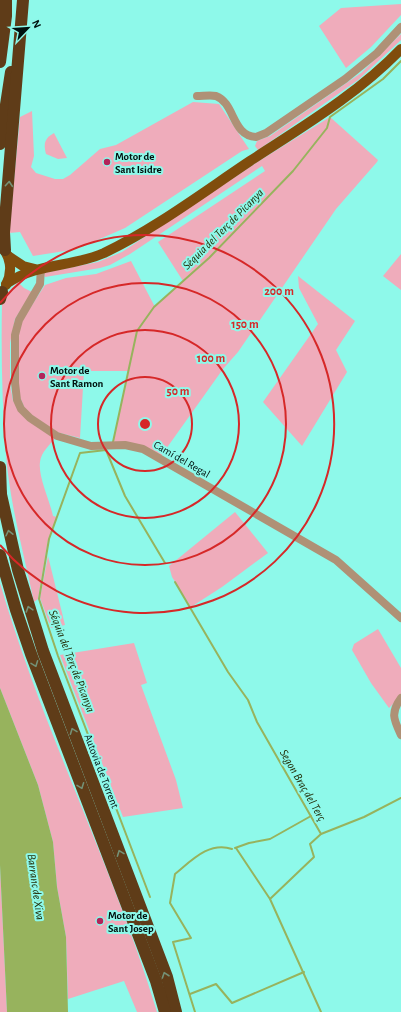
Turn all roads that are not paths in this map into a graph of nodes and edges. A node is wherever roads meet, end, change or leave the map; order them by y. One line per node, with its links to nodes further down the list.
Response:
1 (1, 0): 5 (highway)
2 (6, 0): 8 (highway)
3 (18, 0): 10 (highway)
4 (23, 0): 11 (highway, one-way to 4)
5 (0, 13)
6 (401, 27): 9 (street)
7 (401, 49): 12 (main road)
8 (0, 62)
9 (197, 96)
10 (0, 144)
11 (4, 251): 12 (main road); 13 (main road)
12 (38, 269): 13 (main road); 17 (street, Camí del Regal)
13 (2, 292)
14 (0, 467): 15 (highway, Autovia de Torrent)
15 (1, 493): 21 (highway, Autovia de Torrent, one-way to 15)
16 (0, 555): 20 (highway, one-way to 20)
17 (401, 618)
18 (401, 698): 19 (street)
19 (401, 735)
20 (164, 1012)
21 (176, 1012)

